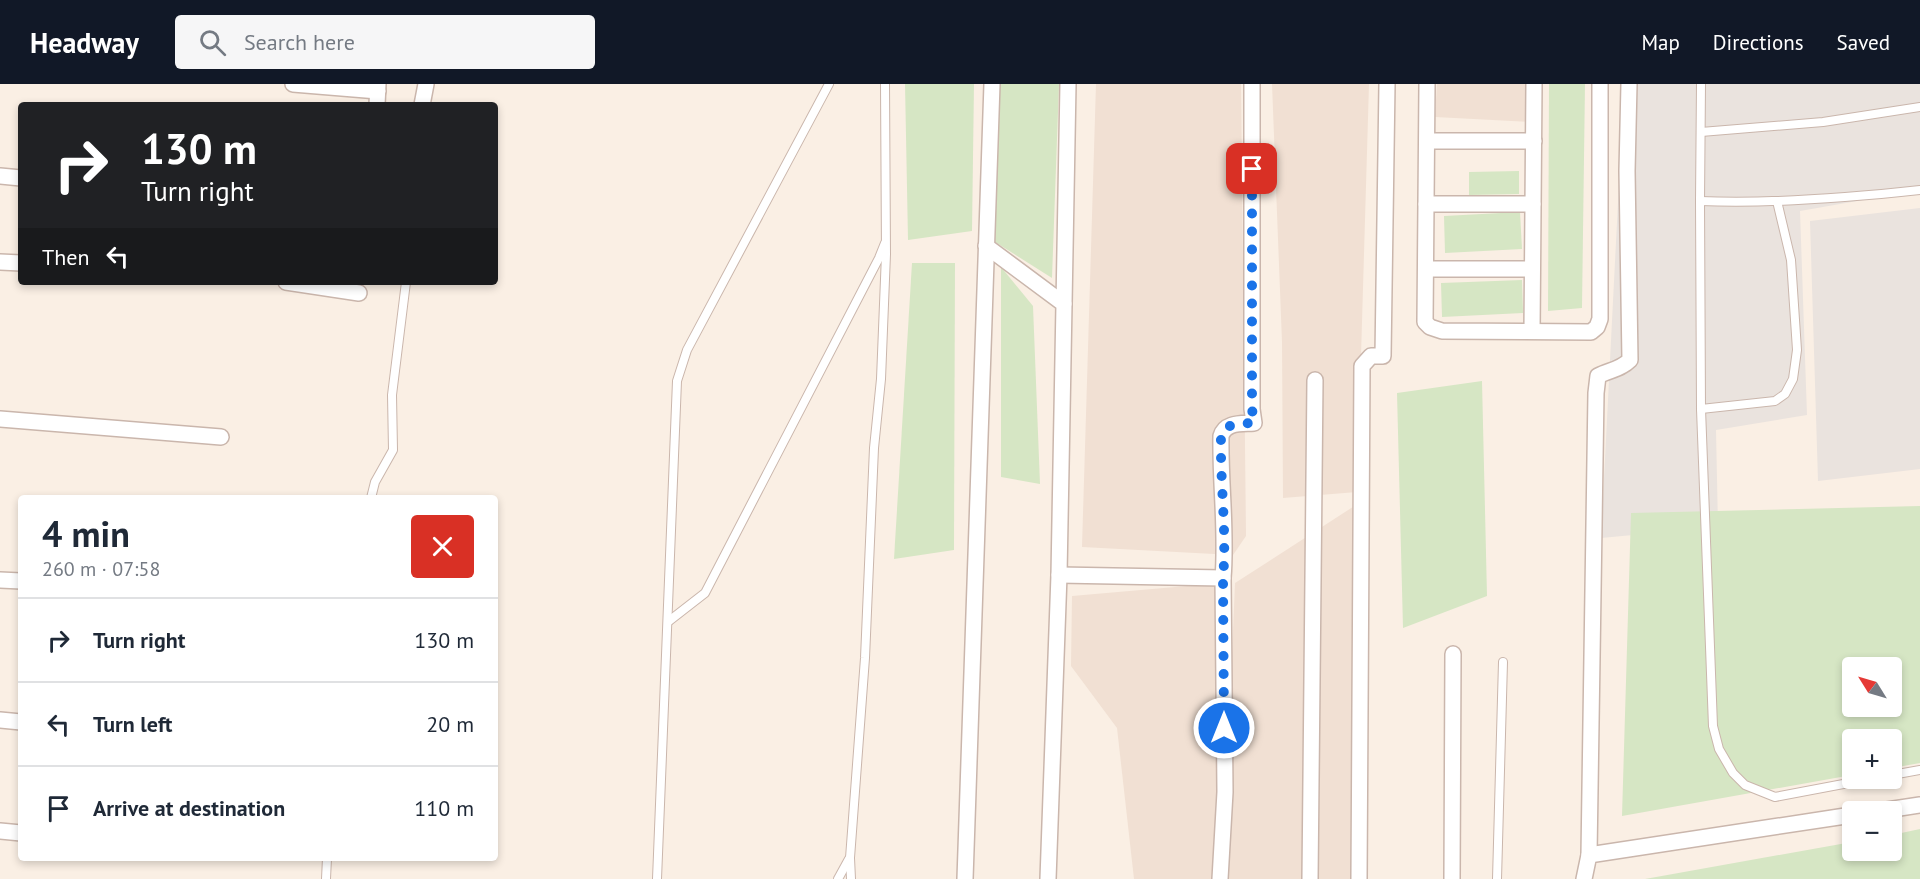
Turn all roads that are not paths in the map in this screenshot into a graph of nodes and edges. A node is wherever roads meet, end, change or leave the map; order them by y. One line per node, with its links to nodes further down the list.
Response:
1 (301, 84): 14 (street)
2 (426, 84): 15 (street)
3 (829, 84): 47 (lane)
4 (885, 84): 27 (lane)
5 (992, 84): 28 (street)
6 (1068, 84): 36 (street)
7 (1252, 84): 44 (street)
8 (1388, 84): 71 (street)
9 (1428, 84): 18 (street)
10 (1534, 84): 19 (street)
11 (1600, 84): 37 (street)
12 (1629, 84): 60 (street)
13 (1701, 84): 17 (lane)
14 (378, 93)
15 (423, 102)
16 (1920, 107): 17 (lane)
17 (1701, 132): 23 (lane)
18 (1427, 141): 19 (street); 25 (street)
19 (1534, 141): 26 (street)
20 (0, 176): 21 (street)
21 (18, 178)
22 (1920, 190): 24 (lane)
23 (1700, 201): 24 (lane); 39 (lane)
24 (1777, 201): 39 (lane)
25 (1426, 204): 26 (street); 31 (street)
26 (1533, 204): 32 (street)
27 (886, 239): 47 (lane); 61 (lane)
28 (986, 246): 36 (street); 67 (street)
29 (0, 262): 30 (street)
30 (18, 263)
31 (1426, 269): 32 (street); 37 (street)
32 (1532, 269): 37 (street)
33 (304, 285): 35 (street)
34 (406, 285): 42 (lane)
35 (359, 294)
36 (1064, 304): 43 (street)
37 (1532, 331)
38 (1315, 380): 70 (street)
39 (1701, 409): 54 (lane)
40 (0, 419): 41 (street)
41 (221, 437)
42 (372, 495)
43 (1059, 574): 44 (street); 68 (street)
44 (1223, 578): 69 (street)
45 (0, 580): 46 (street)
46 (18, 581)
47 (669, 621): 64 (lane)
48 (1453, 654): 72 (street)
49 (1503, 662): 73 (lane)
50 (0, 720): 51 (street)
51 (18, 722)
52 (1920, 770): 53 (lane)
53 (1902, 774)
54 (1842, 784)
55 (1920, 804): 56 (street)
56 (1902, 807)
57 (1842, 817): 60 (street)
58 (0, 831): 59 (street)
59 (18, 832)
60 (1589, 855): 74 (street)
61 (850, 858): 65 (lane); 66 (lane)
62 (327, 861): 63 (lane)
63 (326, 879)
64 (657, 879)
65 (838, 879)
66 (851, 879)
67 (965, 879)
68 (1048, 879)
69 (1220, 879)
70 (1310, 879)
71 (1359, 879)
72 (1452, 879)
73 (1497, 879)
74 (1584, 879)

